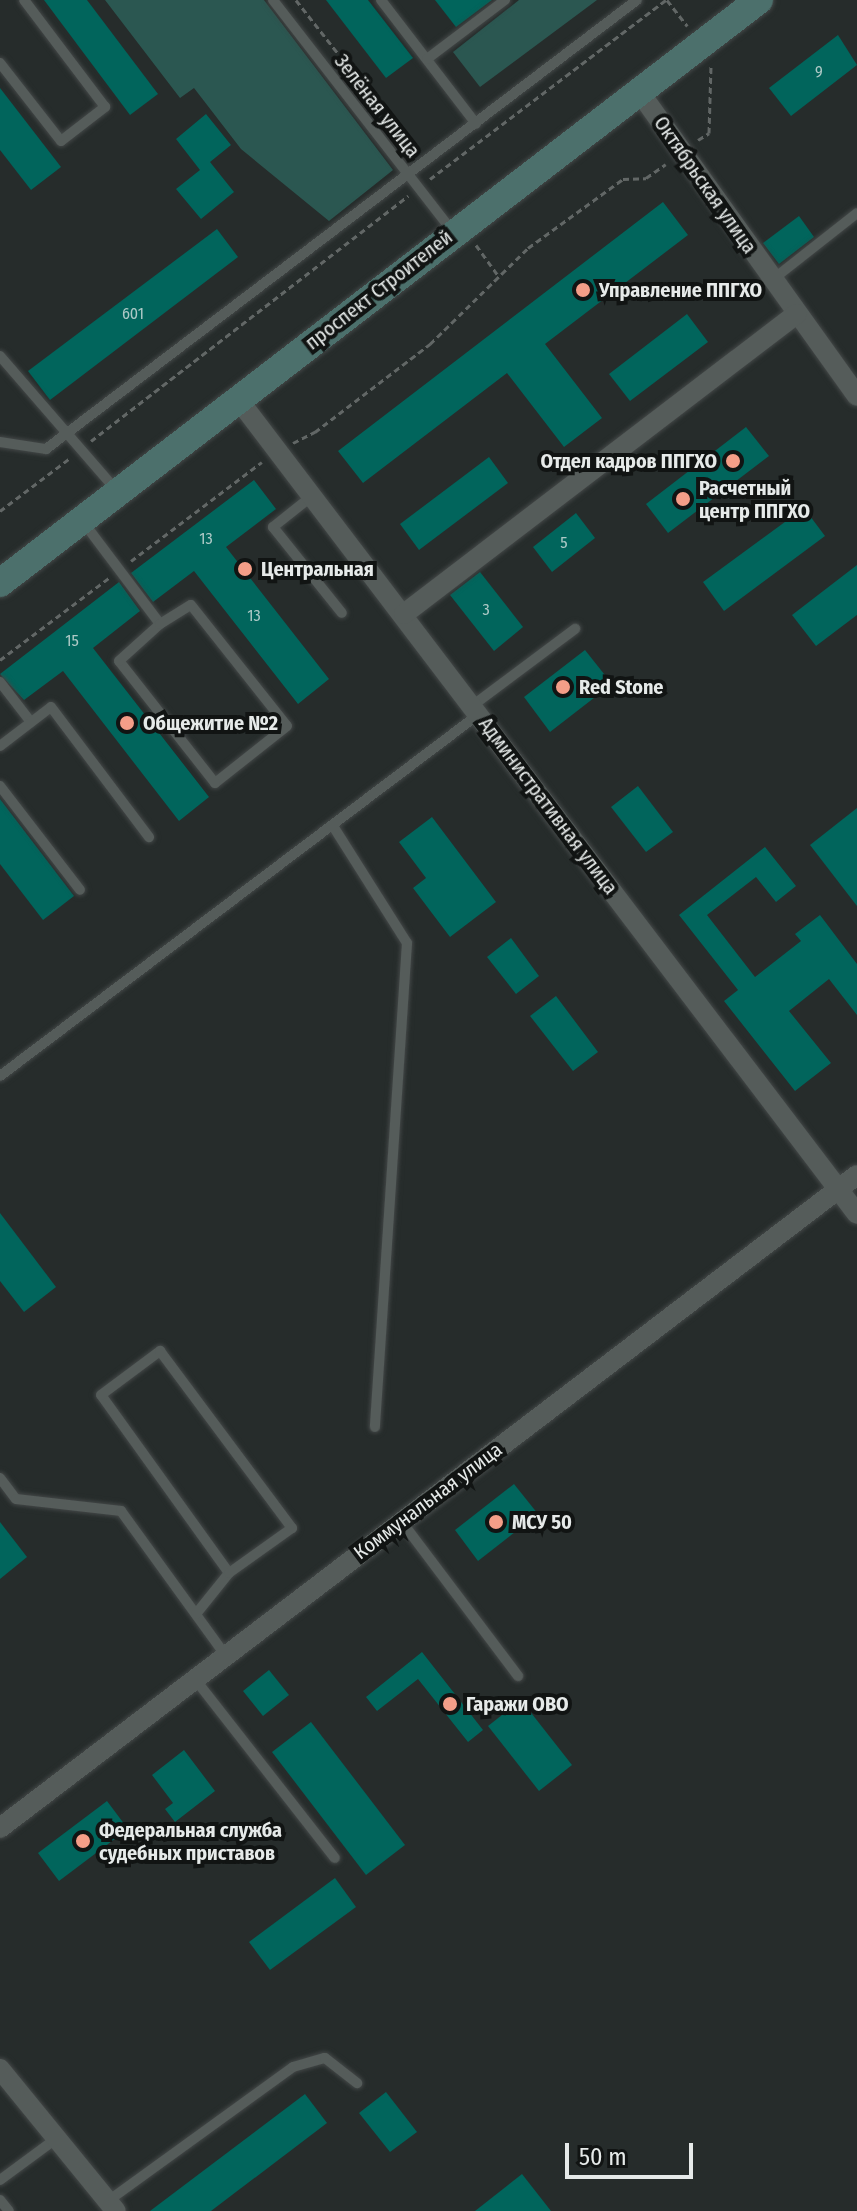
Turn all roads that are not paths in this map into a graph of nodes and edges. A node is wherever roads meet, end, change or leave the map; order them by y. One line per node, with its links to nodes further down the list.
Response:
1 (24, 0): 8 (lane)
2 (273, 0): 11 (lane, Зелёная улица)
3 (381, 0): 7 (lane)
4 (505, 0): 7 (lane)
5 (637, 0): 10 (lane)
6 (759, 0): 9 (street, проспект Строителей)
7 (427, 59): 10 (lane)
8 (0, 63)
9 (638, 90): 13 (street, проспект Строителей); 14 (street, Октябрьская улица)
10 (476, 124): 11 (lane)
11 (408, 175): 13 (lane, Зелёная улица); 19 (lane)
12 (857, 213): 14 (lane)
13 (453, 233): 18 (street, проспект Строителей)
14 (772, 280): 15 (street, Октябрьская улица)
15 (797, 314): 17 (street, Октябрьская улица); 26 (street)
16 (0, 356): 19 (lane)
17 (857, 396)
18 (238, 399): 21 (street, проспект Строителей); 22 (street, Административная улица)
19 (68, 432): 20 (lane); 21 (lane)
20 (0, 442)
21 (117, 491): 23 (street, проспект Строителей)
22 (312, 496): 25 (lane); 26 (street, Административная улица)
23 (81, 520): 24 (street, проспект Строителей); 27 (lane)
24 (0, 583)
25 (342, 613)
26 (404, 614): 30 (street, Административная улица)
27 (160, 624): 27 (lane)
28 (575, 629): 30 (lane)
29 (0, 682): 31 (lane)
30 (476, 710): 34 (lane); 39 (street, Административная улица)
31 (30, 721): 32 (lane); 35 (lane)
32 (0, 746)
33 (0, 786): 36 (lane)
34 (333, 826): 37 (lane); 41 (lane)
35 (149, 837)
36 (80, 890)
37 (0, 1076)
38 (857, 1175): 39 (street, Коммунальная улица)
39 (838, 1189): 40 (street, Административная улица); 43 (street, Коммунальная улица)
40 (857, 1214)
41 (375, 1427)
42 (0, 1478): 45 (lane)
43 (402, 1522): 46 (street, Коммунальная улица); 47 (lane)
44 (229, 1573): 44 (lane); 45 (lane)
45 (196, 1614): 46 (lane)
46 (226, 1656): 48 (street, Коммунальная улица)
47 (518, 1676)
48 (195, 1679): 49 (street, Коммунальная улица); 50 (lane)
49 (0, 1828)
50 (335, 1858)
51 (0, 2069): 53 (street)
52 (357, 2083): 56 (lane)
53 (57, 2138): 54 (lane); 56 (street)
54 (0, 2180)
55 (0, 2200): 57 (lane)
56 (112, 2206)
57 (9, 2211)

